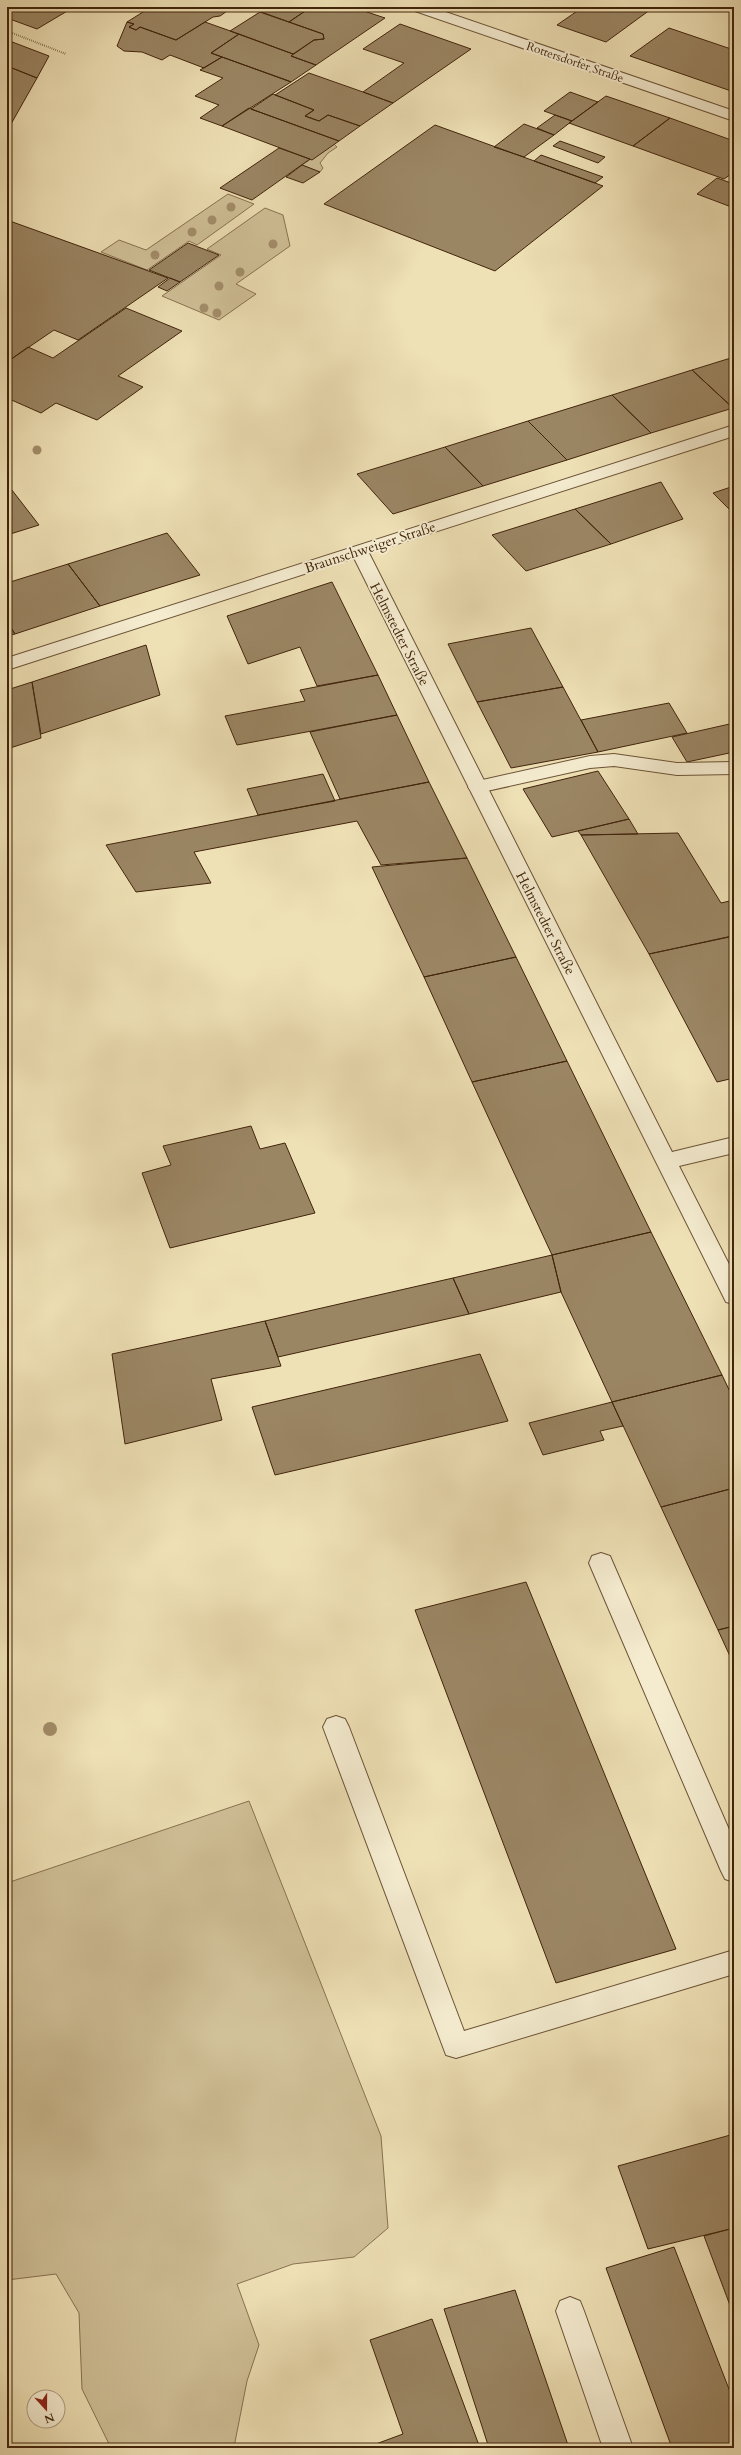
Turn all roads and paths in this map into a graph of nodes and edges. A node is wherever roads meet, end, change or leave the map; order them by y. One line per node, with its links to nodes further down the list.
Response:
1 (417, 7): 4 (street, Rottersdorfer Straße)
2 (7, 31): 3 (path)
3 (66, 54)
4 (734, 116)
5 (734, 430): 6 (street, Braunschweiger Straße)
6 (359, 550): 7 (street, Braunschweiger Straße); 9 (street, Helmstedter Straße)
7 (7, 664)
8 (734, 768): 9 (street)
9 (478, 787): 11 (street, Helmstedter Straße)
10 (734, 1145): 11 (street)
11 (666, 1161): 12 (street, Helmstedter Straße)
12 (734, 1296)
13 (601, 1563): 15 (street)
14 (336, 1726): 16 (street)
15 (734, 1871)
16 (734, 1962)
17 (570, 2311): 18 (street)
18 (618, 2448)

